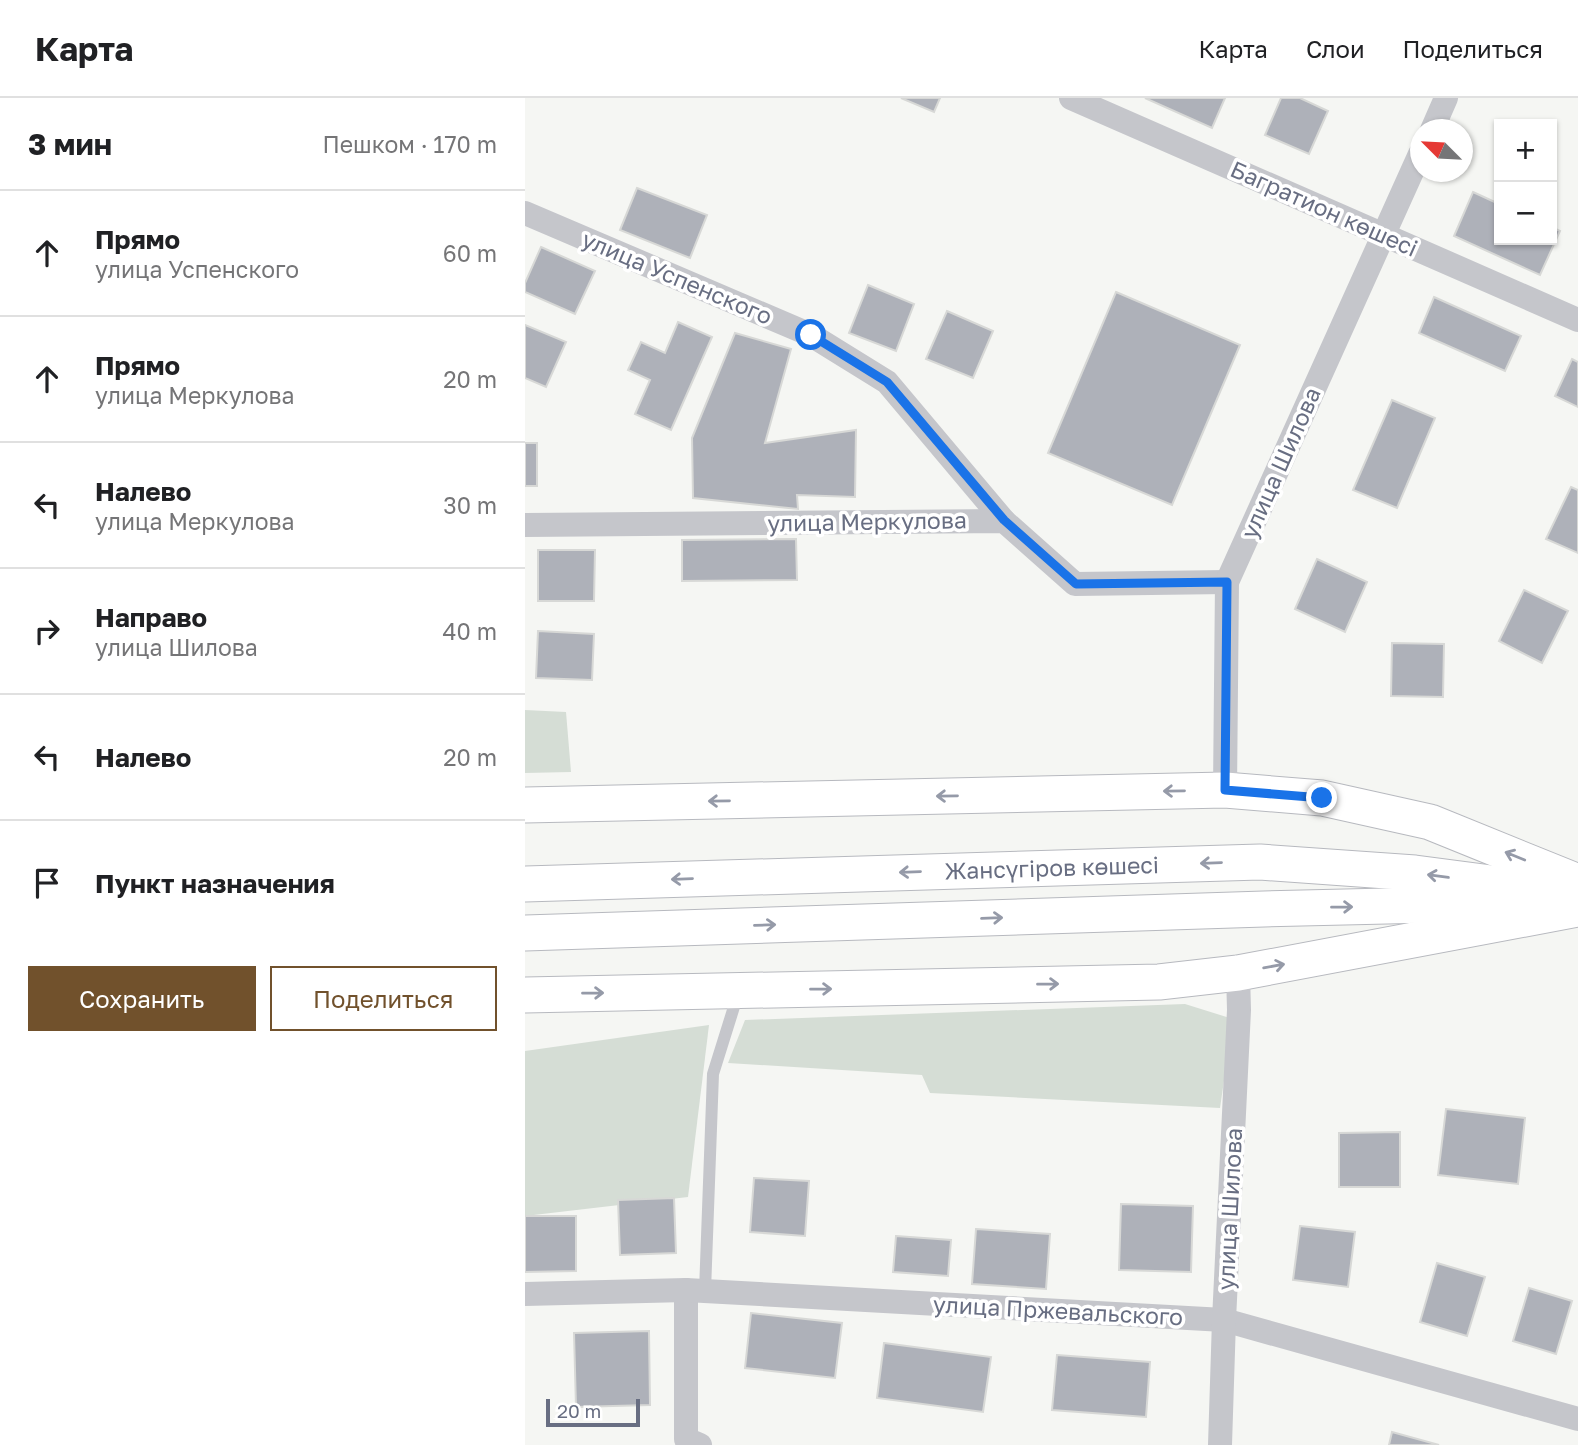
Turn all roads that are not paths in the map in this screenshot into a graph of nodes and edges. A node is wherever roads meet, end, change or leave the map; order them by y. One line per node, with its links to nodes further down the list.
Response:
1 (1071, 98): 6 (street, Багратион көшесі)
2 (1446, 98): 3 (street)
3 (1437, 119)
4 (1410, 176): 6 (street, улица Шилова)
5 (525, 213): 8 (street, улица Успенского)
6 (1383, 235): 7 (street, Багратион көшесі); 10 (street, улица Шилова)
7 (1578, 320)
8 (1004, 520): 9 (street, улица Меркулова); 10 (street)
9 (525, 525)
10 (1227, 582): 11 (street, улица Шилова)
11 (1225, 790): 12 (main road, one-way to 12); 13 (main road, one-way to 11)
12 (525, 805)
13 (1578, 882)
14 (525, 884): 15 (main road, Жансүгіров көшесі, one-way to 14)
15 (1578, 894)
16 (1578, 902): 18 (main road, Жансүгіров көшесі, one-way to 16)
17 (1578, 909): 19 (main road, one-way to 17)
18 (525, 933)
19 (1238, 973): 20 (main road, one-way to 19); 24 (street, улица Шилова)
20 (740, 990): 21 (main road, one-way to 20); 22 (lane)
21 (525, 995)
22 (695, 1290): 23 (street, улица Пржевальского); 24 (street, улица Пржевальского); 26 (street)
23 (525, 1294)
24 (1224, 1320): 25 (street, улица Пржевальского); 27 (street, улица Шилова)
25 (1578, 1419)
26 (700, 1445)
27 (1220, 1445)

